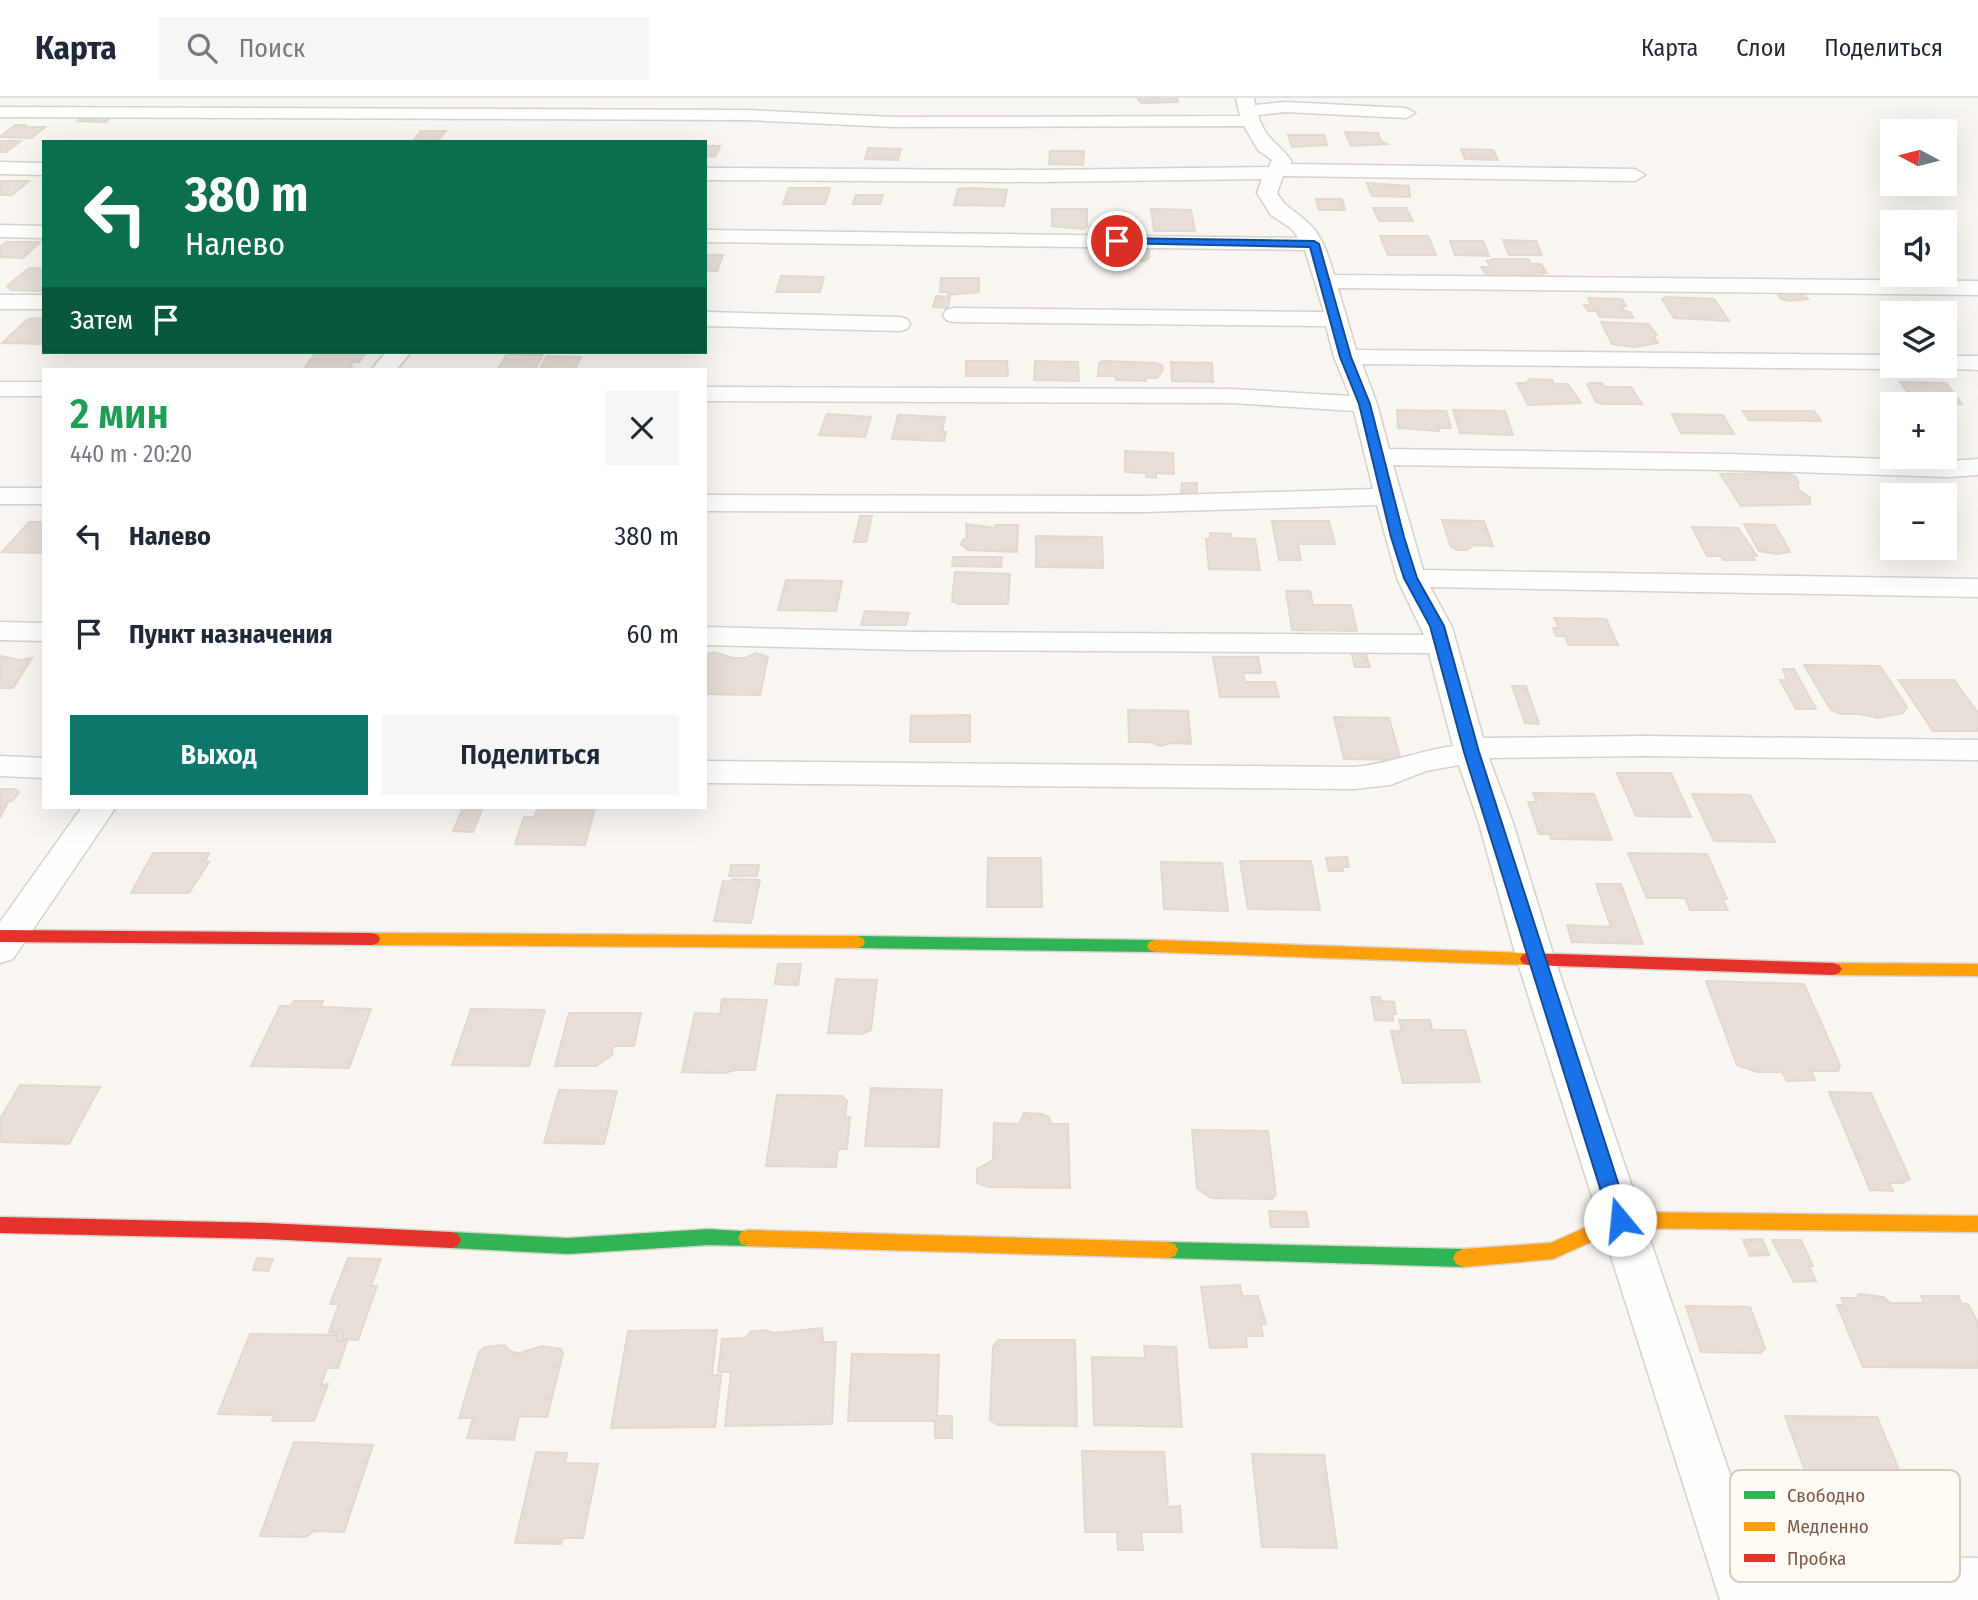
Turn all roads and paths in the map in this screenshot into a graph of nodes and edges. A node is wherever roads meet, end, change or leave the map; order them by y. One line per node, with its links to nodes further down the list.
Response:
1 (567, 98): 5 (street)
2 (1247, 110): 4 (street); 5 (street); 8 (street)
3 (0, 112): 5 (street)
4 (1406, 113)
5 (552, 122)
6 (0, 169): 7 (street)
7 (42, 169)
8 (1277, 171): 9 (street); 10 (street); 14 (street)
9 (707, 173)
10 (1635, 175)
11 (0, 231): 12 (street)
12 (42, 232)
13 (707, 236): 14 (street)
14 (1314, 244): 15 (street)
15 (1324, 281): 16 (street); 21 (street)
16 (1978, 288)
17 (0, 302): 18 (street)
18 (42, 302)
19 (954, 315): 21 (street)
20 (707, 319): 22 (street)
21 (1337, 319): 24 (street)
22 (899, 324)
23 (396, 354): 28 (street)
24 (1346, 357): 25 (street); 32 (street)
25 (1880, 362)
26 (1957, 363): 27 (street)
27 (1978, 363)
28 (385, 368)
29 (0, 389): 30 (street)
30 (42, 389)
31 (707, 394): 32 (street)
32 (1365, 404): 33 (street)
33 (1380, 457): 34 (street); 37 (street)
34 (1978, 467)
35 (0, 496): 36 (street)
36 (42, 496)
37 (1388, 497): 38 (street); 39 (street)
38 (707, 503)
39 (1411, 578): 40 (street); 44 (street)
40 (1978, 588)
41 (0, 631): 42 (street)
42 (42, 632)
43 (707, 636): 44 (street)
44 (1442, 644): 45 (street)
45 (1471, 750): 46 (street); 49 (street); 52 (street)
46 (1978, 750)
47 (0, 766): 48 (street)
48 (42, 768)
49 (707, 772)
50 (98, 809): 51 (street)
51 (4, 941): 52 (street)
52 (1536, 960): 53 (street); 54 (street)
53 (1978, 970)
54 (1620, 1220): 55 (street); 56 (street); 57 (street)
55 (1978, 1224)
56 (0, 1225)
57 (1730, 1551)
58 (1978, 1584): 59 (street)
59 (1743, 1590)

